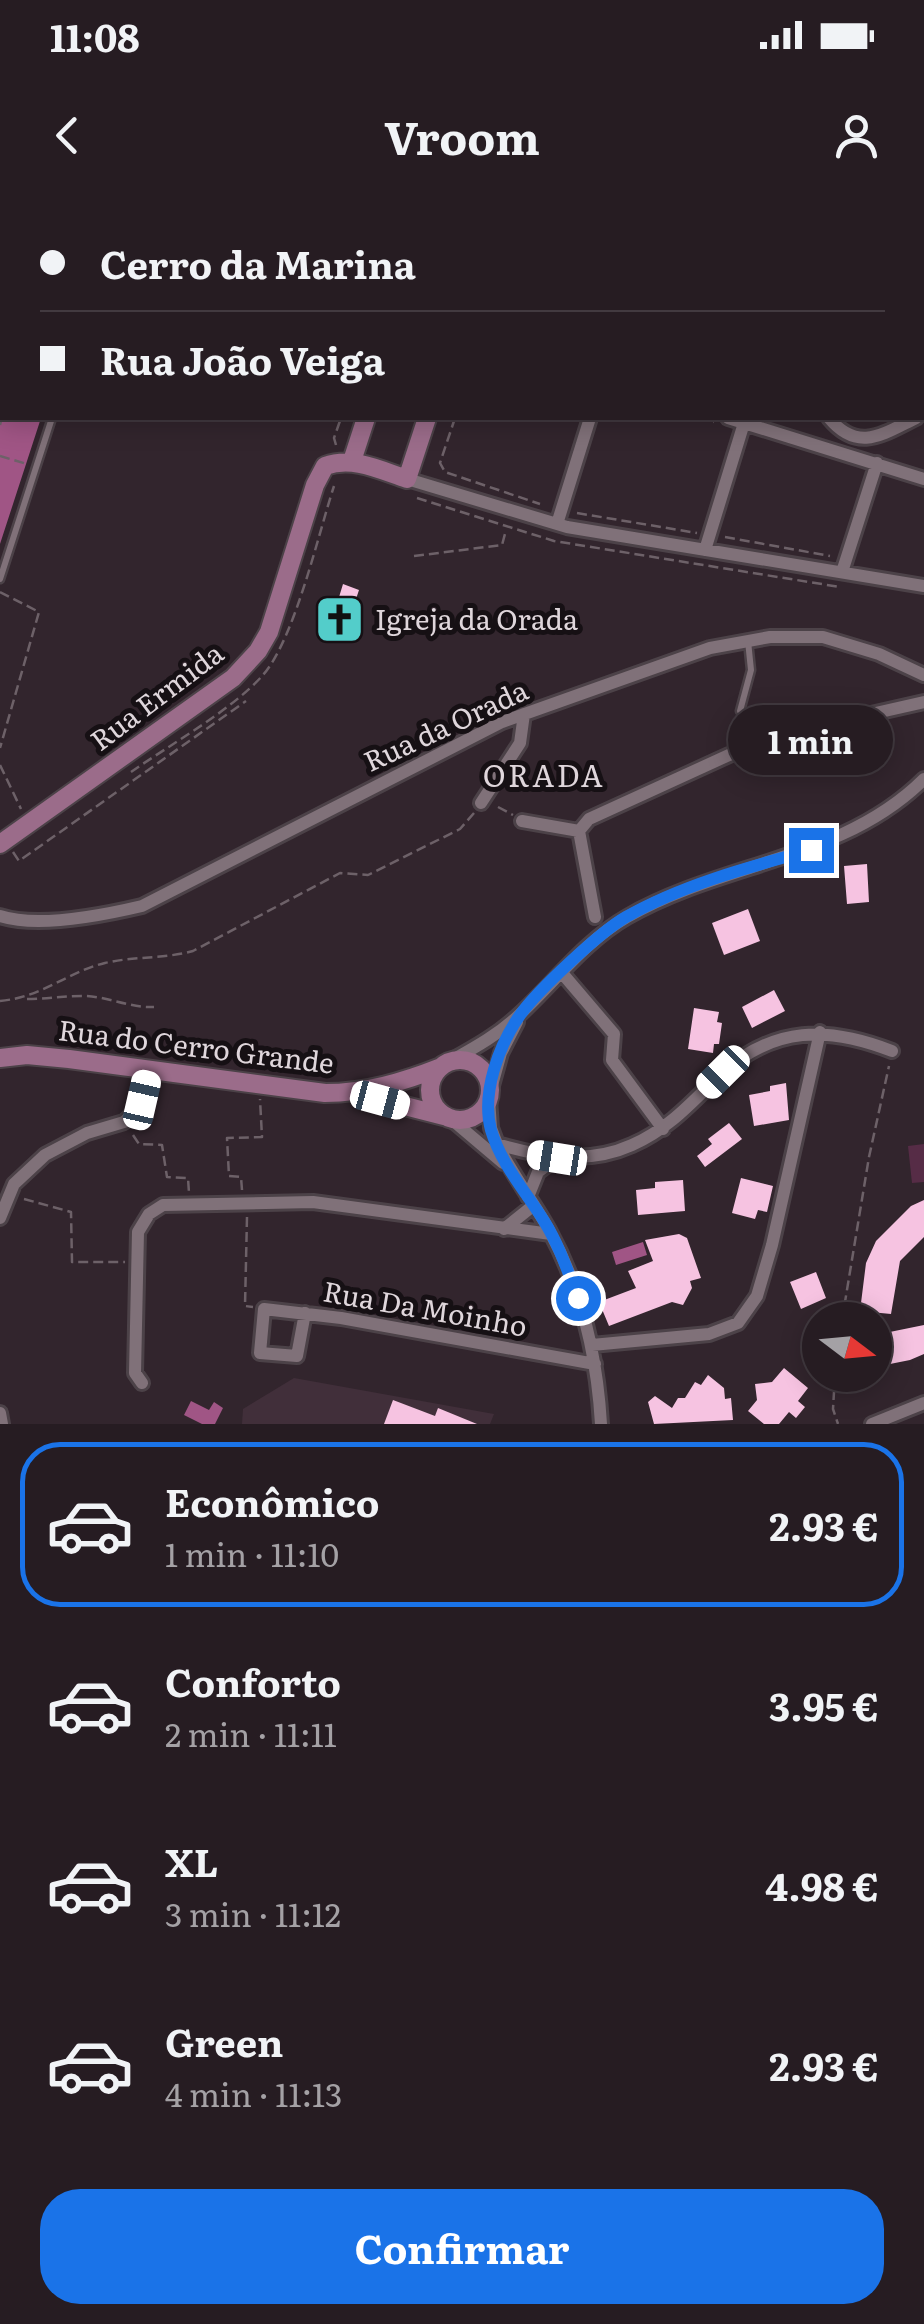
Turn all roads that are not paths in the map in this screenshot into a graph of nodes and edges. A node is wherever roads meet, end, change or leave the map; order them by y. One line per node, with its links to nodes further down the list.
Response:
1 (51, 420): 16 (lane)
2 (365, 420): 9 (street, Rua Ermida)
3 (426, 420): 11 (street)
4 (589, 420): 13 (street)
5 (734, 420): 8 (street)
6 (831, 420): 7 (street)
7 (909, 420)
8 (744, 423): 10 (street); 14 (street)
9 (345, 461): 11 (street); 28 (street, Rua Ermida)
10 (877, 464): 12 (street); 15 (street)
11 (407, 479): 13 (street)
12 (924, 479)
13 (560, 517): 14 (street)
14 (704, 550): 15 (street)
15 (844, 565): 17 (street)
16 (0, 579)
17 (924, 586)
18 (748, 639): 19 (street, Rua da Orada); 22 (lane); 23 (street, Rua da Orada)
19 (924, 675)
20 (924, 686): 21 (street)
21 (924, 702): 27 (street)
22 (740, 710)
23 (524, 714): 25 (street); 29 (street, Rua da Orada)
24 (924, 779): 31 (street)
25 (482, 801)
26 (522, 820): 27 (street)
27 (579, 831): 30 (street)
28 (5, 846)
29 (0, 916)
30 (595, 916)
31 (562, 973): 32 (street); 41 (street)
32 (521, 1014): 36 (street); 39 (street)
33 (820, 1032): 34 (street); 41 (street); 50 (street)
34 (892, 1051)
35 (0, 1058): 37 (street, Rua do Cerro Grande)
36 (445, 1064): 38 (street, Rua do Cerro Grande); 39 (street); 40 (street)
37 (150, 1070): 38 (street, Rua do Cerro Grande); 46 (street)
38 (353, 1092): 40 (street)
39 (490, 1094): 40 (street); 42 (street)
40 (448, 1118): 44 (street)
41 (663, 1129): 43 (street)
42 (497, 1144): 43 (street); 44 (street)
43 (557, 1158): 45 (street)
44 (510, 1171): 45 (street)
45 (531, 1201): 47 (street); 48 (street)
46 (0, 1218)
47 (504, 1229): 48 (street); 52 (street)
48 (552, 1234): 50 (street)
49 (306, 1313): 49 (street, Rua Da Moinho); 51 (street, Rua Da Moinho)
50 (592, 1346): 51 (street)
51 (596, 1364): 57 (street)
52 (142, 1383)
53 (924, 1404): 55 (street)
54 (0, 1413): 56 (street)
55 (898, 1420): 58 (street)
56 (2, 1424)
57 (601, 1424)
58 (872, 1424)

